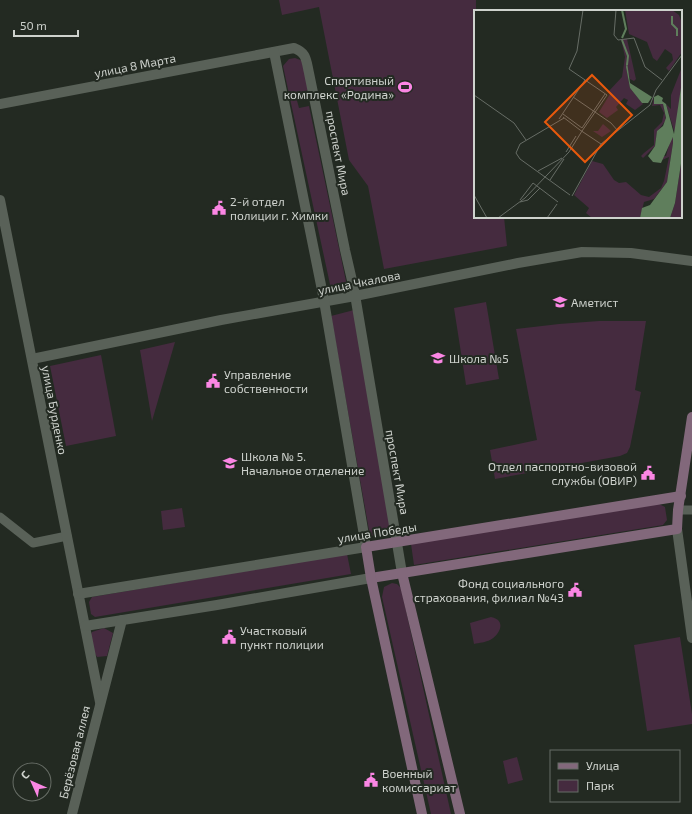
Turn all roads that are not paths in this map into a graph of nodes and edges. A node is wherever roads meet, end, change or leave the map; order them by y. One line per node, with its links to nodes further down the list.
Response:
1 (274, 52): 2 (street, улица 8 Марта); 5 (street, проспект Мира); 6 (street)
2 (0, 104)
3 (0, 200): 7 (street, улица Бурденко)
4 (692, 261): 5 (street, улица Чкалова)
5 (355, 296): 6 (street, улица Чкалова); 15 (street, проспект Мира)
6 (324, 302): 7 (street, улица Чкалова); 16 (street)
7 (32, 359): 14 (street, улица Бурденко)
8 (692, 417): 9 (main road)
9 (681, 496): 10 (main road); 15 (main road, улица Победы)
10 (678, 510): 11 (street); 13 (main road)
11 (692, 510)
12 (0, 517): 14 (street)
13 (677, 529): 17 (main road); 22 (street)
14 (67, 536): 19 (street, улица Бурденко)
15 (397, 542): 16 (main road, улица Победы); 17 (street, проспект Мира)
16 (366, 547): 18 (main road); 19 (street, улица Победы)
17 (402, 573): 18 (main road); 26 (main road, проспект Мира)
18 (371, 578): 20 (street); 25 (main road)
19 (78, 594): 21 (street, улица Бурденко)
20 (122, 620): 21 (street); 23 (street)
21 (85, 626): 23 (street, Берёзовая аллея)
22 (692, 638)
23 (100, 702): 24 (street, Берёзовая аллея)
24 (72, 814)
25 (422, 814)
26 (460, 814)

